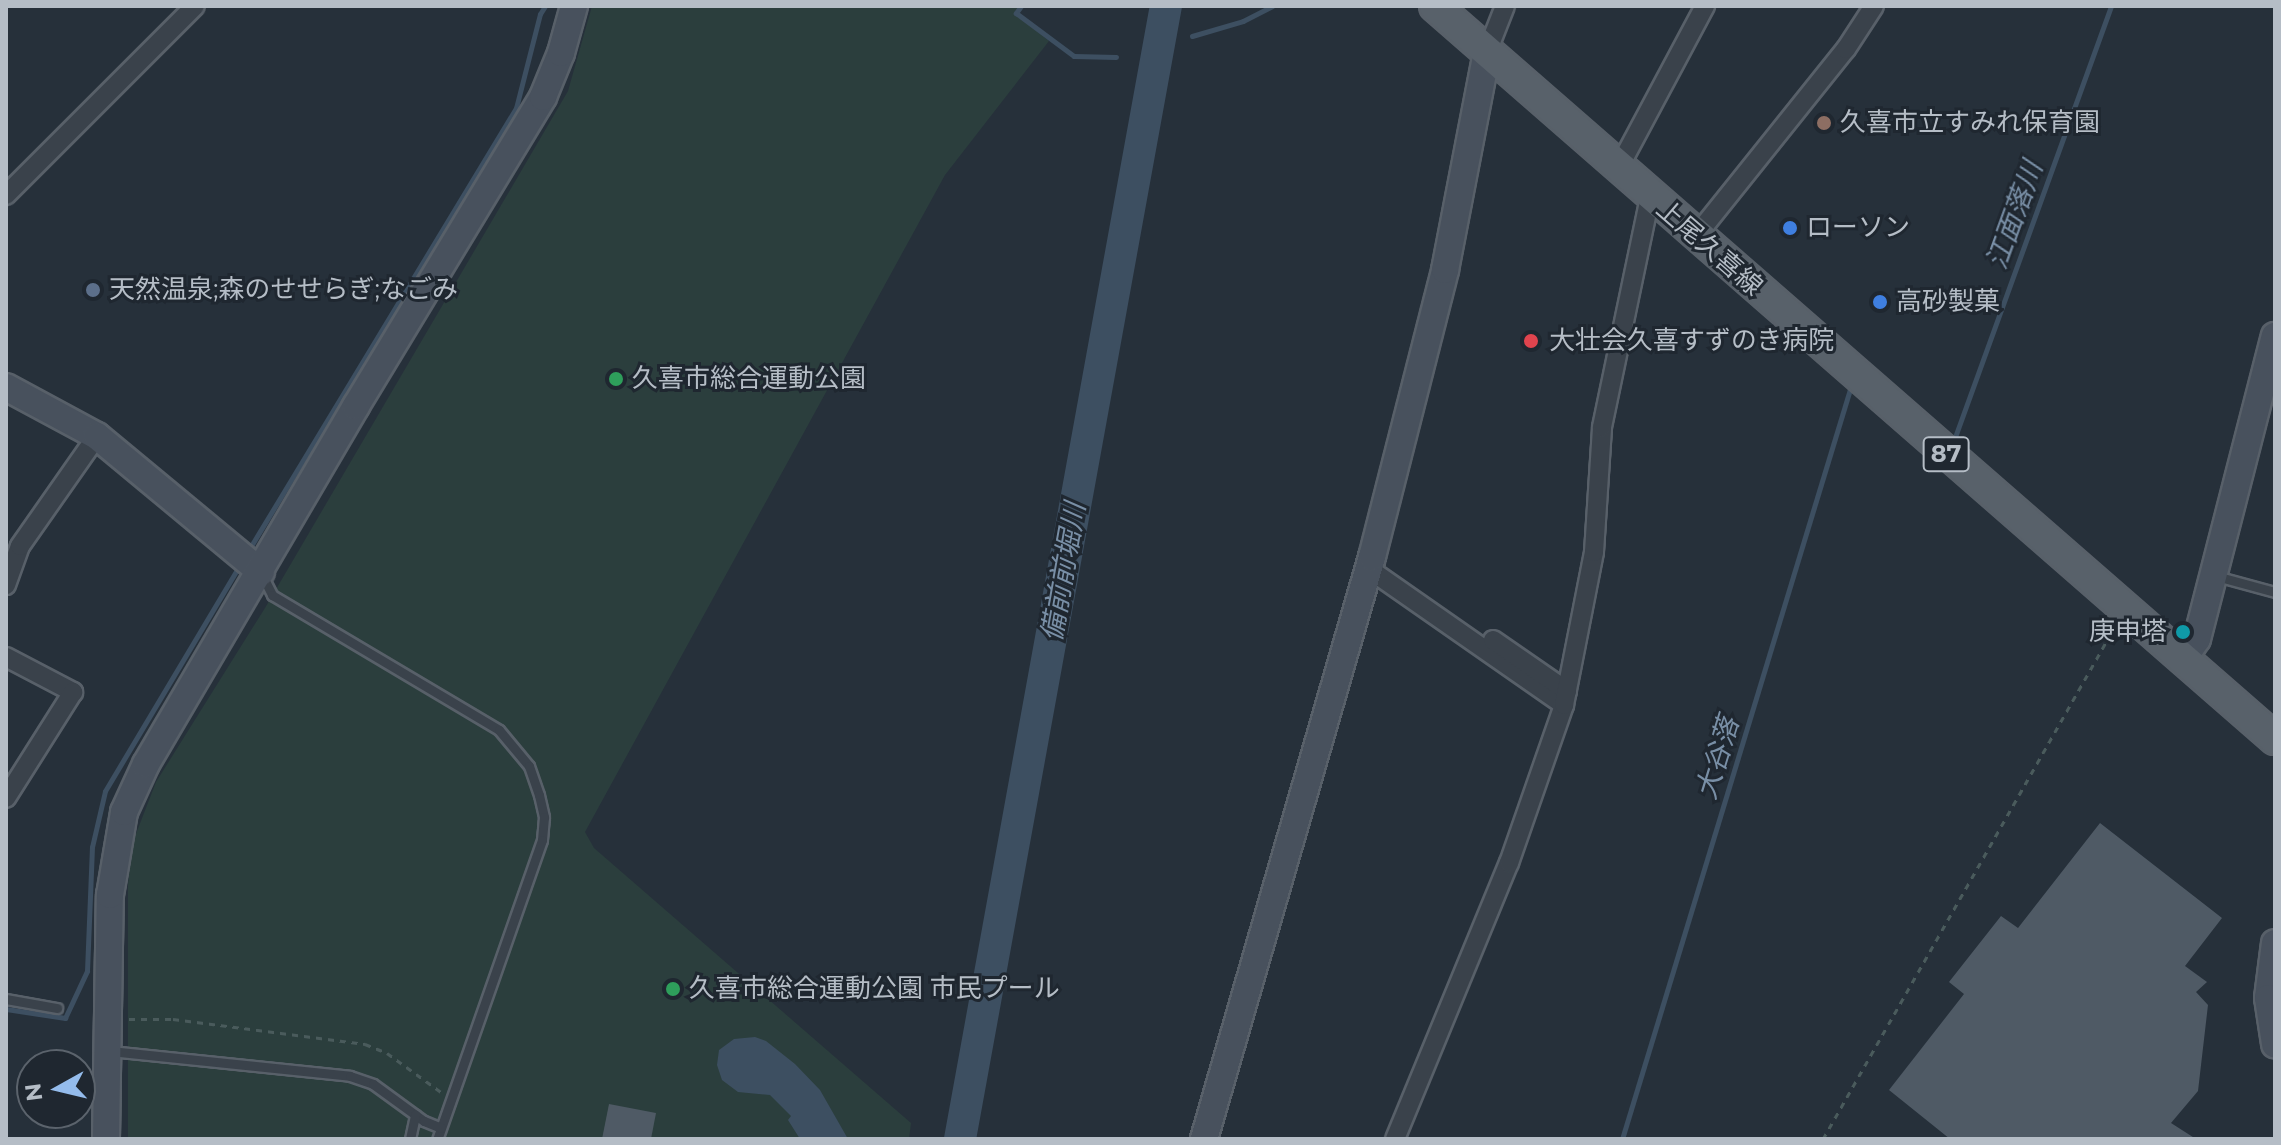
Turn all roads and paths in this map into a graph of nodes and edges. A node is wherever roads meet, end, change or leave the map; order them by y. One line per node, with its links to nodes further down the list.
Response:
1 (195, 6): 9 (street)
2 (574, 6): 16 (street)
3 (1435, 6): 7 (main road, 上尾久喜線 / 87)
4 (1505, 6): 7 (street)
5 (1705, 6): 8 (street)
6 (1874, 6): 11 (street)
7 (1487, 52): 8 (main road, 上尾久喜線 / 87); 15 (street)
8 (1618, 169): 10 (main road, 上尾久喜線 / 87)
9 (6, 195)
10 (1650, 197): 11 (main road, 上尾久喜線 / 87); 23 (street)
11 (1696, 236): 20 (main road, 上尾久喜線 / 87)
12 (2275, 336): 17 (street)
13 (6, 387): 14 (street)
14 (97, 436): 16 (street); 18 (street)
15 (1370, 563): 23 (street); 38 (street)
16 (261, 572): 31 (street); 32 (lane)
17 (2213, 575): 19 (lane); 22 (street)
18 (6, 585)
19 (2275, 592)
20 (2127, 611): 22 (main road, 上尾久喜線 / 87); 40 (path)
21 (6, 657): 25 (street)
22 (2183, 659): 24 (main road, 上尾久喜線 / 87)
23 (1565, 698): 39 (street)
24 (2275, 739)
25 (6, 798)
26 (2275, 943): 30 (street)
27 (6, 999): 28 (lane)
28 (57, 1008)
29 (125, 1019): 32 (path)
30 (2275, 1044)
31 (107, 1050): 33 (lane); 35 (street)
32 (452, 1098): 34 (lane)
33 (415, 1115): 34 (lane); 36 (lane)
34 (441, 1128): 37 (lane)
35 (106, 1139)
36 (410, 1139)
37 (437, 1139)
38 (1204, 1139)
39 (1395, 1139)
40 (1823, 1139)

